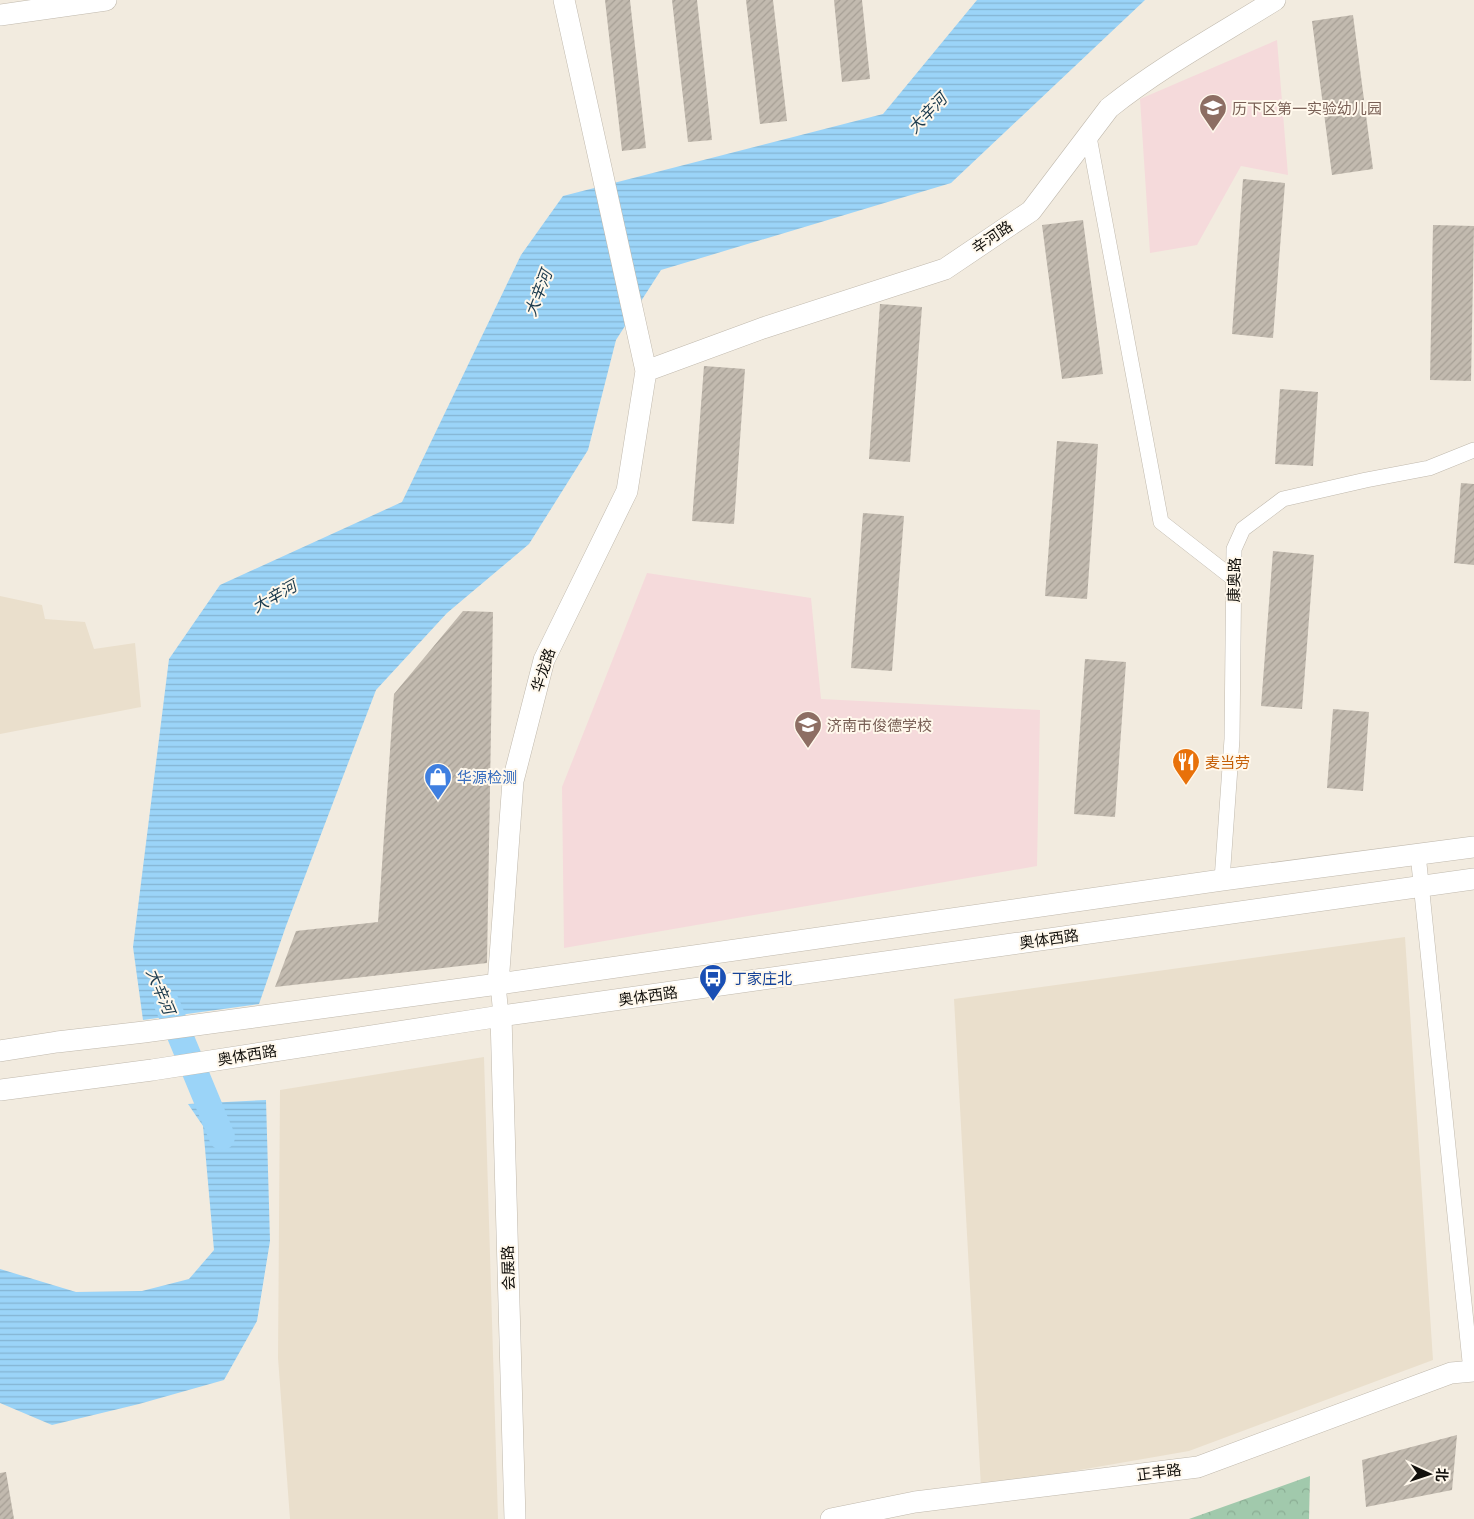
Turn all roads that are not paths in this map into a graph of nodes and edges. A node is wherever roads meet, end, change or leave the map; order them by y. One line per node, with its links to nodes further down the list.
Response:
1 (106, 0): 4 (main road)
2 (564, 0): 6 (main road)
3 (1275, 0): 5 (main road, 辛河路)
4 (0, 15)
5 (1089, 137): 6 (main road, 辛河路); 8 (street)
6 (646, 371): 14 (main road, 华龙路)
7 (1474, 450): 8 (street, 康奥路)
8 (1234, 579): 11 (street, 康奥路)
9 (1474, 847): 10 (main road)
10 (1418, 854): 11 (main road); 13 (street)
11 (1222, 880): 14 (main road)
12 (1474, 880): 13 (main road, 奥体西路)
13 (1422, 886): 15 (main road, 奥体西路); 18 (street)
14 (498, 984): 15 (street); 16 (main road)
15 (501, 1016): 17 (main road, 奥体西路); 19 (main road, 会展路)
16 (0, 1051)
17 (0, 1090)
18 (1472, 1371): 20 (main road, 正丰路)
19 (515, 1519)
20 (830, 1519)

